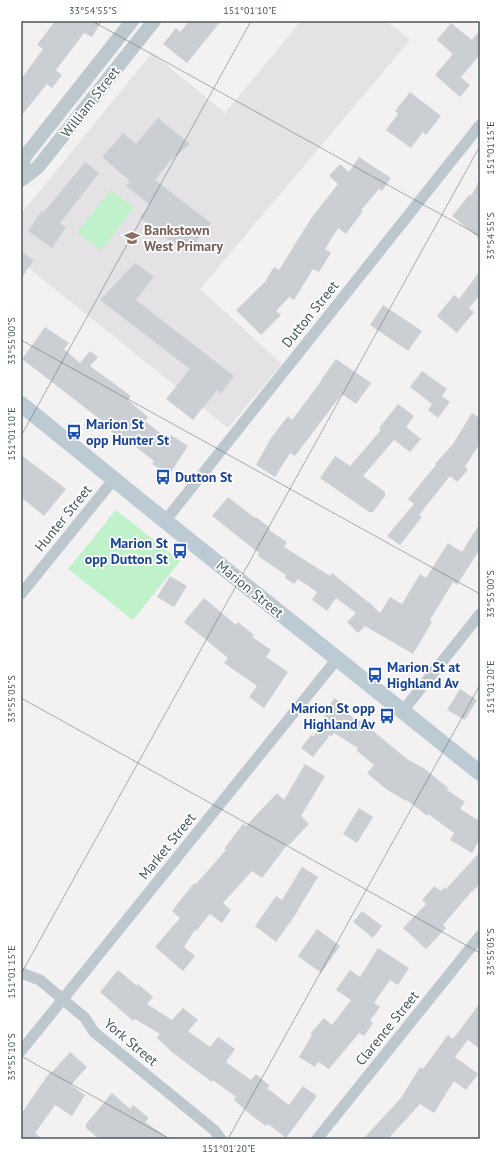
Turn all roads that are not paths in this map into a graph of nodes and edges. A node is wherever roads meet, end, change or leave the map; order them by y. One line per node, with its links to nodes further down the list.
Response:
1 (132, 21): 4 (street, William Street)
2 (154, 21): 5 (street, William Street)
3 (480, 126): 8 (street, Dutton Street)
4 (21, 166)
5 (21, 180)
6 (21, 404): 7 (main road, Marion Street)
7 (114, 479): 8 (main road, Marion Street); 9 (street, Hunter Street)
8 (165, 521): 11 (main road, Marion Street)
9 (21, 594)
10 (480, 614): 12 (street)
11 (336, 659): 12 (main road, Marion Street); 16 (street, Market Street)
12 (402, 712): 13 (main road, Marion Street)
13 (480, 773)
14 (480, 936): 19 (street, Clarence Street)
15 (21, 973): 16 (street, York Street)
16 (63, 999): 17 (street, Market Street); 18 (street, York Street)
17 (21, 1051)
18 (220, 1139)
19 (317, 1139)

